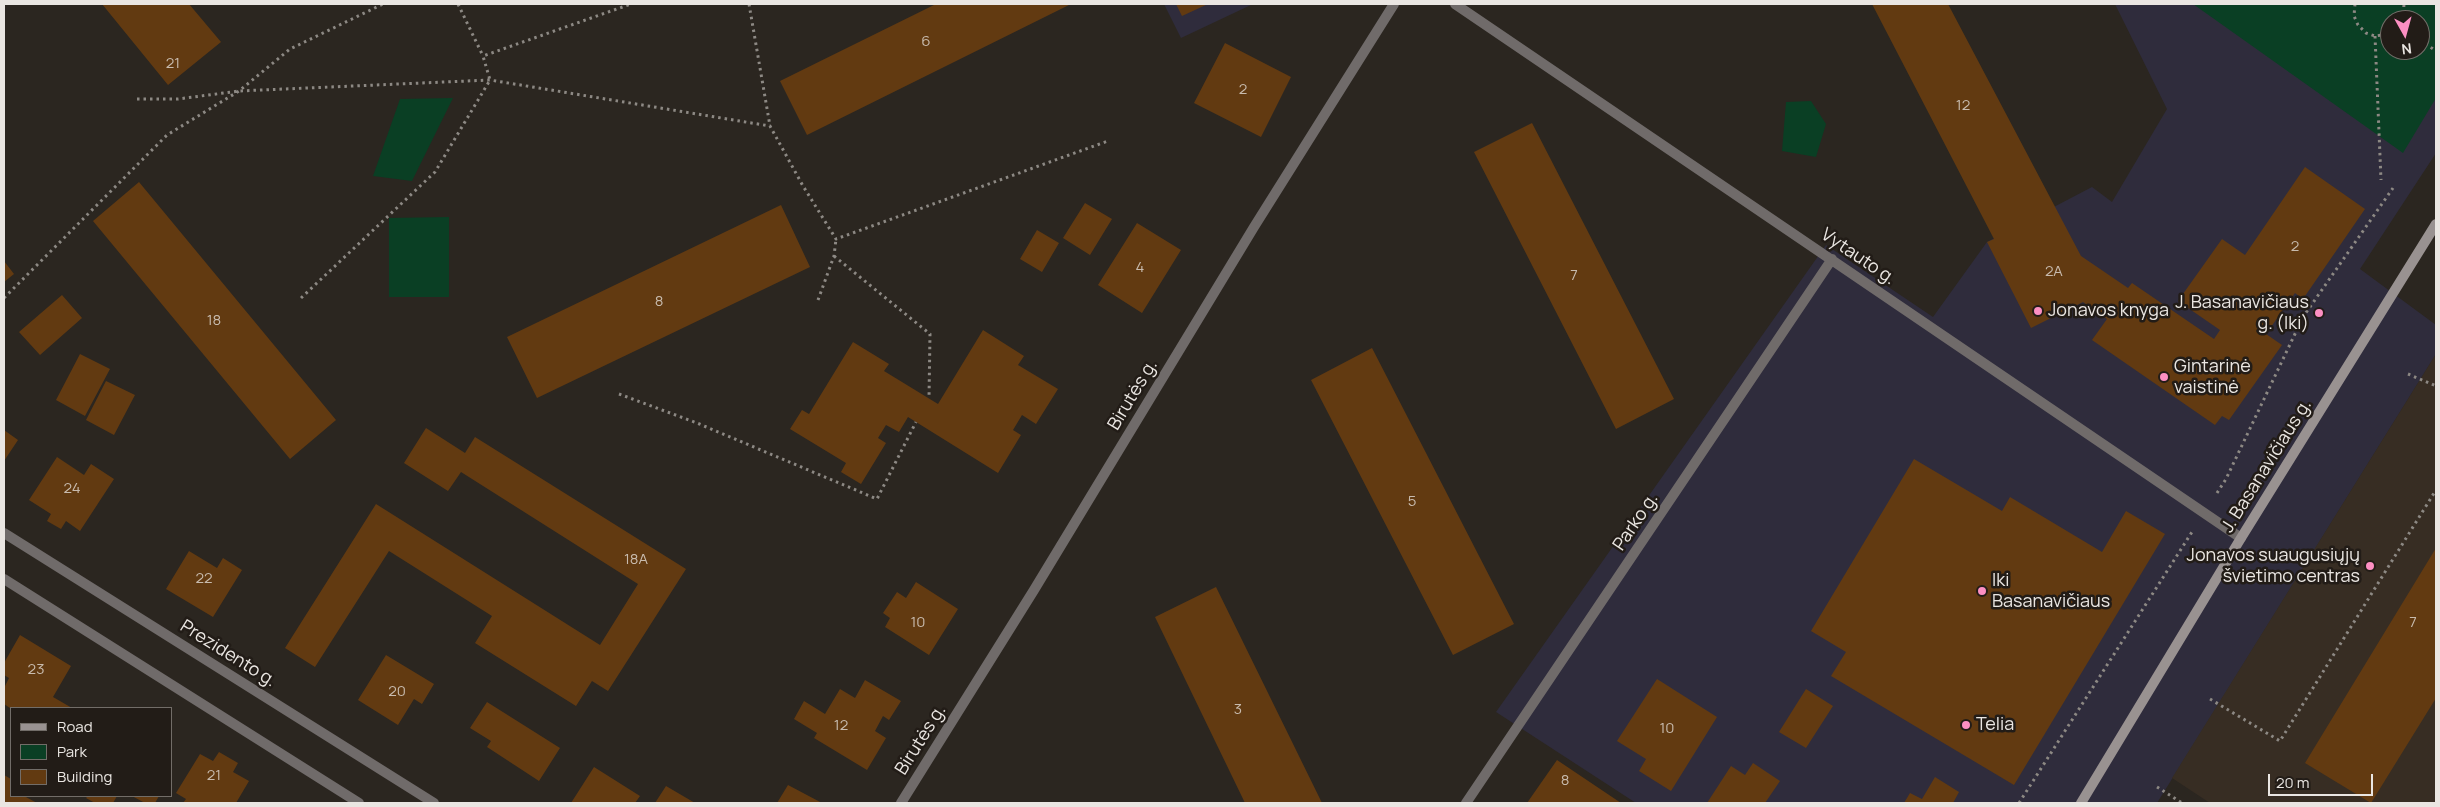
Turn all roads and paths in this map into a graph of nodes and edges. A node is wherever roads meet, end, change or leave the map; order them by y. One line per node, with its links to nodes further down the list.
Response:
1 (384, 4): 12 (path)
2 (458, 4): 10 (path)
3 (631, 4): 10 (path)
4 (749, 4): 14 (path)
5 (1394, 4): 37 (street, Birutės g.)
6 (1455, 4): 20 (street, Vytauto g.)
7 (2354, 4): 9 (path)
8 (2380, 35): 9 (path)
9 (2375, 36): 16 (path)
10 (483, 56): 11 (path)
11 (490, 80): 12 (path); 14 (path); 22 (path)
12 (239, 91): 13 (path); 21 (path)
13 (137, 99)
14 (770, 126): 18 (path)
15 (1108, 141): 18 (path)
16 (2381, 180)
17 (2436, 224): 31 (main road, J. Basanavičiaus g.)
18 (836, 239): 19 (path)
19 (834, 256): 23 (path); 27 (path)
20 (1832, 259): 31 (street, Vytauto g.); 38 (street, Parko g.)
21 (4, 298)
22 (302, 298)
23 (818, 300)
24 (2408, 374): 25 (path)
25 (2436, 386)
26 (619, 394): 28 (path)
27 (929, 398)
28 (916, 422)
29 (2436, 490): 33 (path)
30 (4, 533): 36 (street, Prezidento g.)
31 (2242, 538): 39 (main road, J. Basanavičiaus g.)
32 (4, 580): 35 (street)
33 (2210, 699)
34 (2157, 787): 40 (path)
35 (359, 803)
36 (434, 803)
37 (900, 803)
38 (1466, 803)
39 (2081, 803)
40 (2182, 803)

